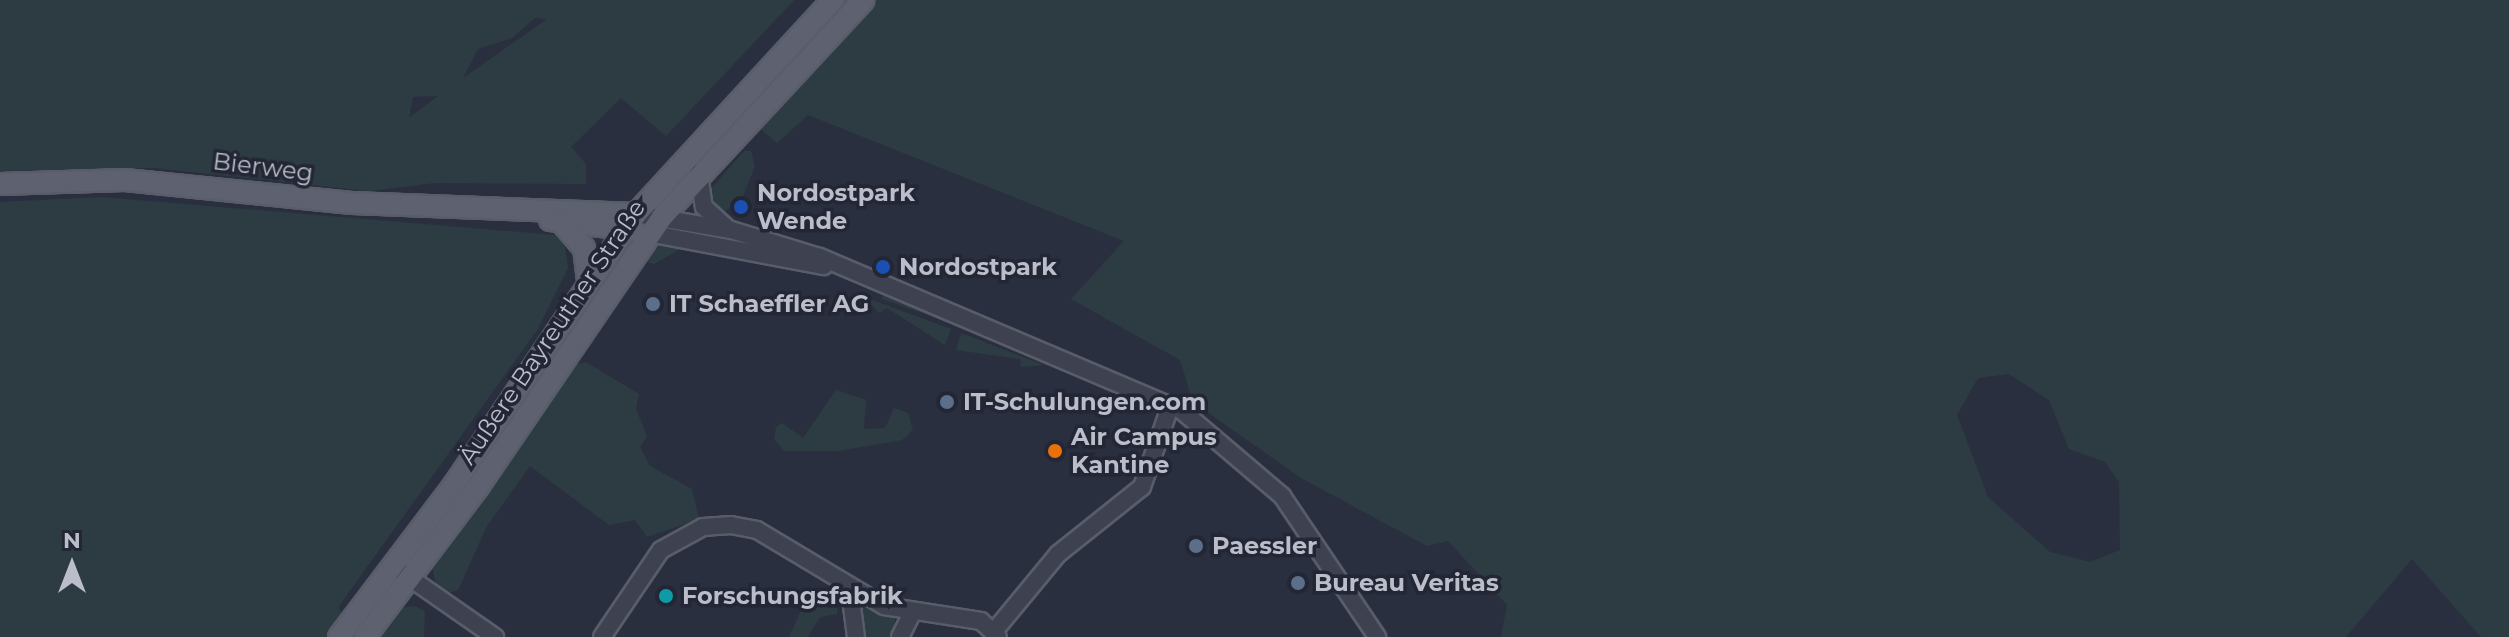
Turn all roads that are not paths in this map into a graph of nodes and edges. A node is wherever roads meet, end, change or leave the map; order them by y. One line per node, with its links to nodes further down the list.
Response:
1 (833, 0): 6 (main road, Äußere Bayreuther Straße)
2 (864, 0): 3 (main road, Äußere Bayreuther Straße)
3 (699, 173): 8 (main road, Äußere Bayreuther Straße); 9 (street)
4 (0, 184): 5 (main road, Bierweg)
5 (521, 212): 6 (main road, Bierweg); 7 (main road, Bierweg)
6 (631, 221): 7 (main road, Bierweg); 8 (main road); 11 (main road, Äußere Bayreuther Straße)
7 (562, 223): 11 (main road)
8 (656, 225): 9 (street); 10 (street); 13 (main road, Äußere Bayreuther Straße)
9 (731, 230): 10 (street)
10 (849, 271): 12 (street)
11 (588, 280): 13 (main road, Äußere Bayreuther Straße)
12 (1170, 407): 16 (street); 23 (street)
13 (401, 572): 17 (main road, Äußere Bayreuther Straße); 18 (main road, Äußere Bayreuther Straße); 19 (street)
14 (850, 591): 15 (street); 20 (street); 21 (street)
15 (913, 611): 16 (street); 22 (street)
16 (997, 633)
17 (339, 637)
18 (365, 637)
19 (495, 637)
20 (602, 637)
21 (856, 637)
22 (900, 637)
23 (1377, 637)

